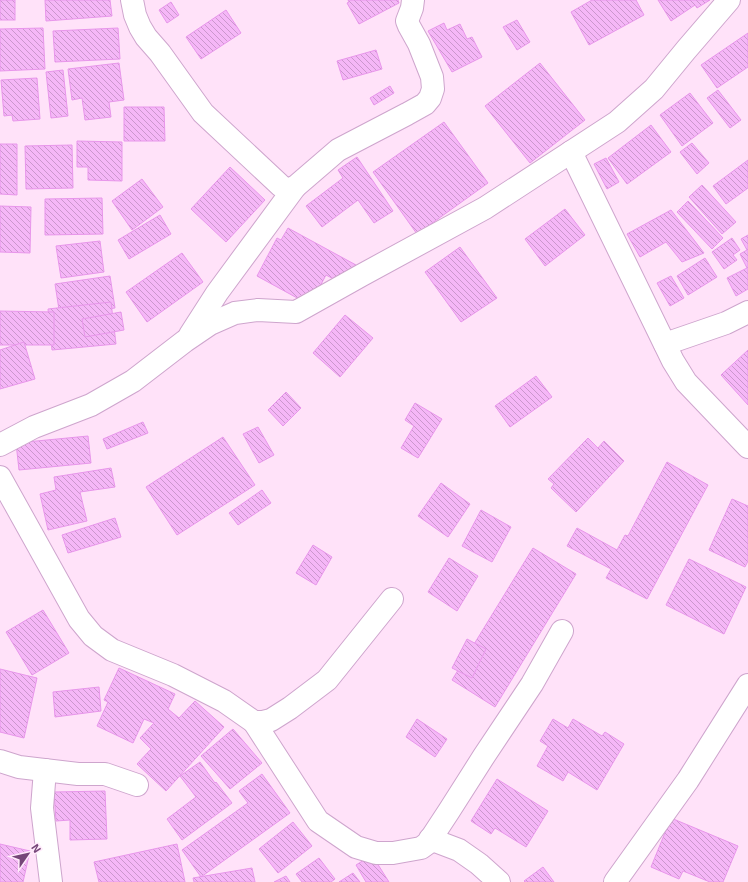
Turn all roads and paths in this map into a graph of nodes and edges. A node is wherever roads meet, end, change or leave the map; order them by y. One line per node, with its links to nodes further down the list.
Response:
1 (132, 0): 5 (street)
2 (413, 0): 5 (street)
3 (729, 0): 4 (street)
4 (571, 152): 7 (street); 8 (street)
5 (295, 188): 7 (street)
6 (748, 312): 8 (street)
7 (185, 341): 9 (street)
8 (665, 344): 10 (street)
9 (0, 445)
10 (748, 447)
11 (0, 477): 15 (street)
12 (392, 599): 15 (street)
13 (562, 631): 19 (street)
14 (748, 684): 22 (street)
15 (254, 722): 19 (street)
16 (0, 761): 17 (street)
17 (45, 770): 18 (street); 20 (street)
18 (137, 785)
19 (430, 839): 21 (street)
20 (51, 882)
21 (499, 882)
22 (615, 882)

